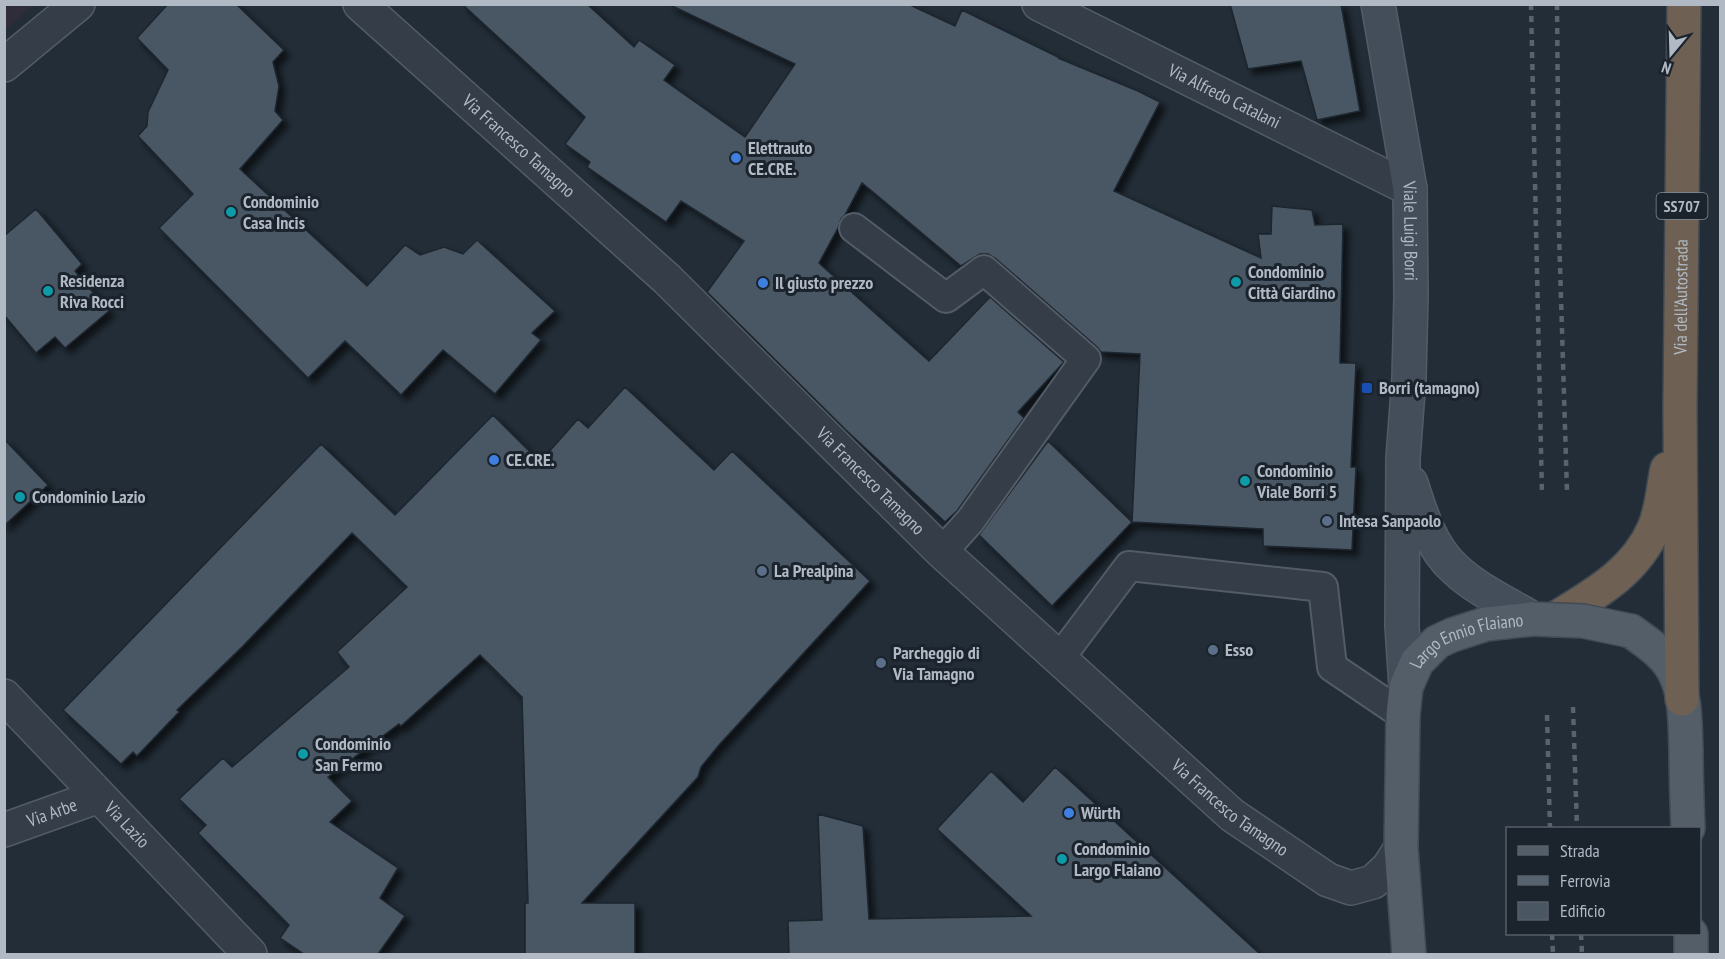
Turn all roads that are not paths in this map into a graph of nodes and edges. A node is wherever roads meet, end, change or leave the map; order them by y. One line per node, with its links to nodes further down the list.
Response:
1 (78, 4): 6 (street)
2 (360, 4): 11 (street, Via Francesco Tamagno)
3 (1039, 4): 7 (street, Via Alfredo Catalani)
4 (1378, 4): 7 (main road, Viale Luigi Borri)
5 (1684, 4): 9 (highway, Via dell'Autostrada / SS707)
6 (4, 65)
7 (1410, 189): 10 (main road, Viale Luigi Borri)
8 (854, 228): 11 (lane)
9 (1680, 408): 12 (highway, SS707); 15 (highway, SS707)
10 (1403, 459): 12 (main road, Viale Luigi Borri); 16 (main road, Viale Luigi Borri)
11 (942, 552): 13 (street, Via Francesco Tamagno)
12 (1543, 620): 15 (main road, Largo Ennio Flaiano, bridge); 16 (main road, Largo Ennio Flaiano)
13 (1059, 659): 16 (lane); 20 (street, Via Francesco Tamagno)
14 (4, 696): 17 (street, Via Lazio)
15 (1682, 699): 18 (main road, Largo Ennio Flaiano)
16 (1405, 701): 20 (main road, Largo Ennio Flaiano)
17 (99, 796): 19 (street, Via Arbe); 22 (street, Via Lazio)
18 (1688, 827)
19 (4, 830)
20 (1401, 848): 23 (main road, Largo Ennio Flaiano)
21 (1690, 935): 24 (main road)
22 (250, 954)
23 (1409, 954)
24 (1691, 954)

